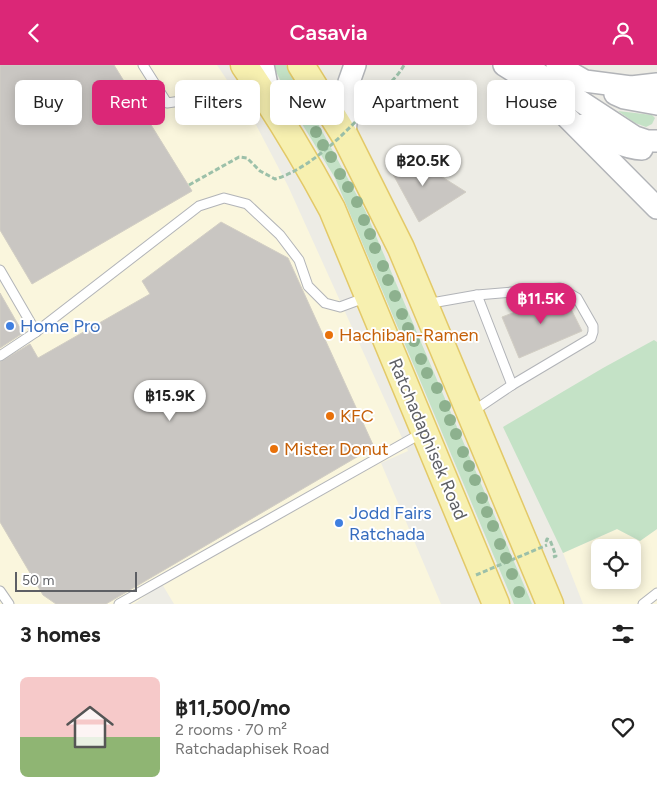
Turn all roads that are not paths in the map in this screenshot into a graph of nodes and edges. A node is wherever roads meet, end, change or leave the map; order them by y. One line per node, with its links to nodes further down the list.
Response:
1 (143, 65): 11 (lane)
2 (244, 65): 11 (main road, Ratchadaphisek Road)
3 (301, 65): 15 (main road)
4 (355, 65): 15 (street)
5 (504, 65): 8 (street)
6 (525, 65): 16 (street)
7 (557, 65): 9 (street)
8 (526, 80)
9 (585, 81): 10 (street); 12 (street)
10 (657, 84)
11 (265, 86): 21 (main road, Ratchadaphisek Road)
12 (657, 104)
13 (575, 121): 17 (street)
14 (573, 125): 18 (street)
15 (345, 136): 22 (main road)
16 (657, 141)
17 (657, 146)
18 (657, 209)
19 (0, 270): 23 (lane)
20 (477, 295): 22 (lane); 25 (lane); 25 (lane)
21 (368, 296): 23 (lane); 27 (main road, Ratchadaphisek Road)
22 (426, 304): 26 (main road)
23 (36, 332): 24 (lane)
24 (0, 357)
25 (512, 385): 26 (lane)
26 (471, 413): 33 (main road)
27 (424, 431): 31 (lane); 32 (main road, Ratchadaphisek Road)
28 (0, 591): 30 (lane)
29 (657, 593): 34 (lane)
30 (9, 604)
31 (119, 604)
32 (496, 604)
33 (550, 604)
34 (643, 604)

